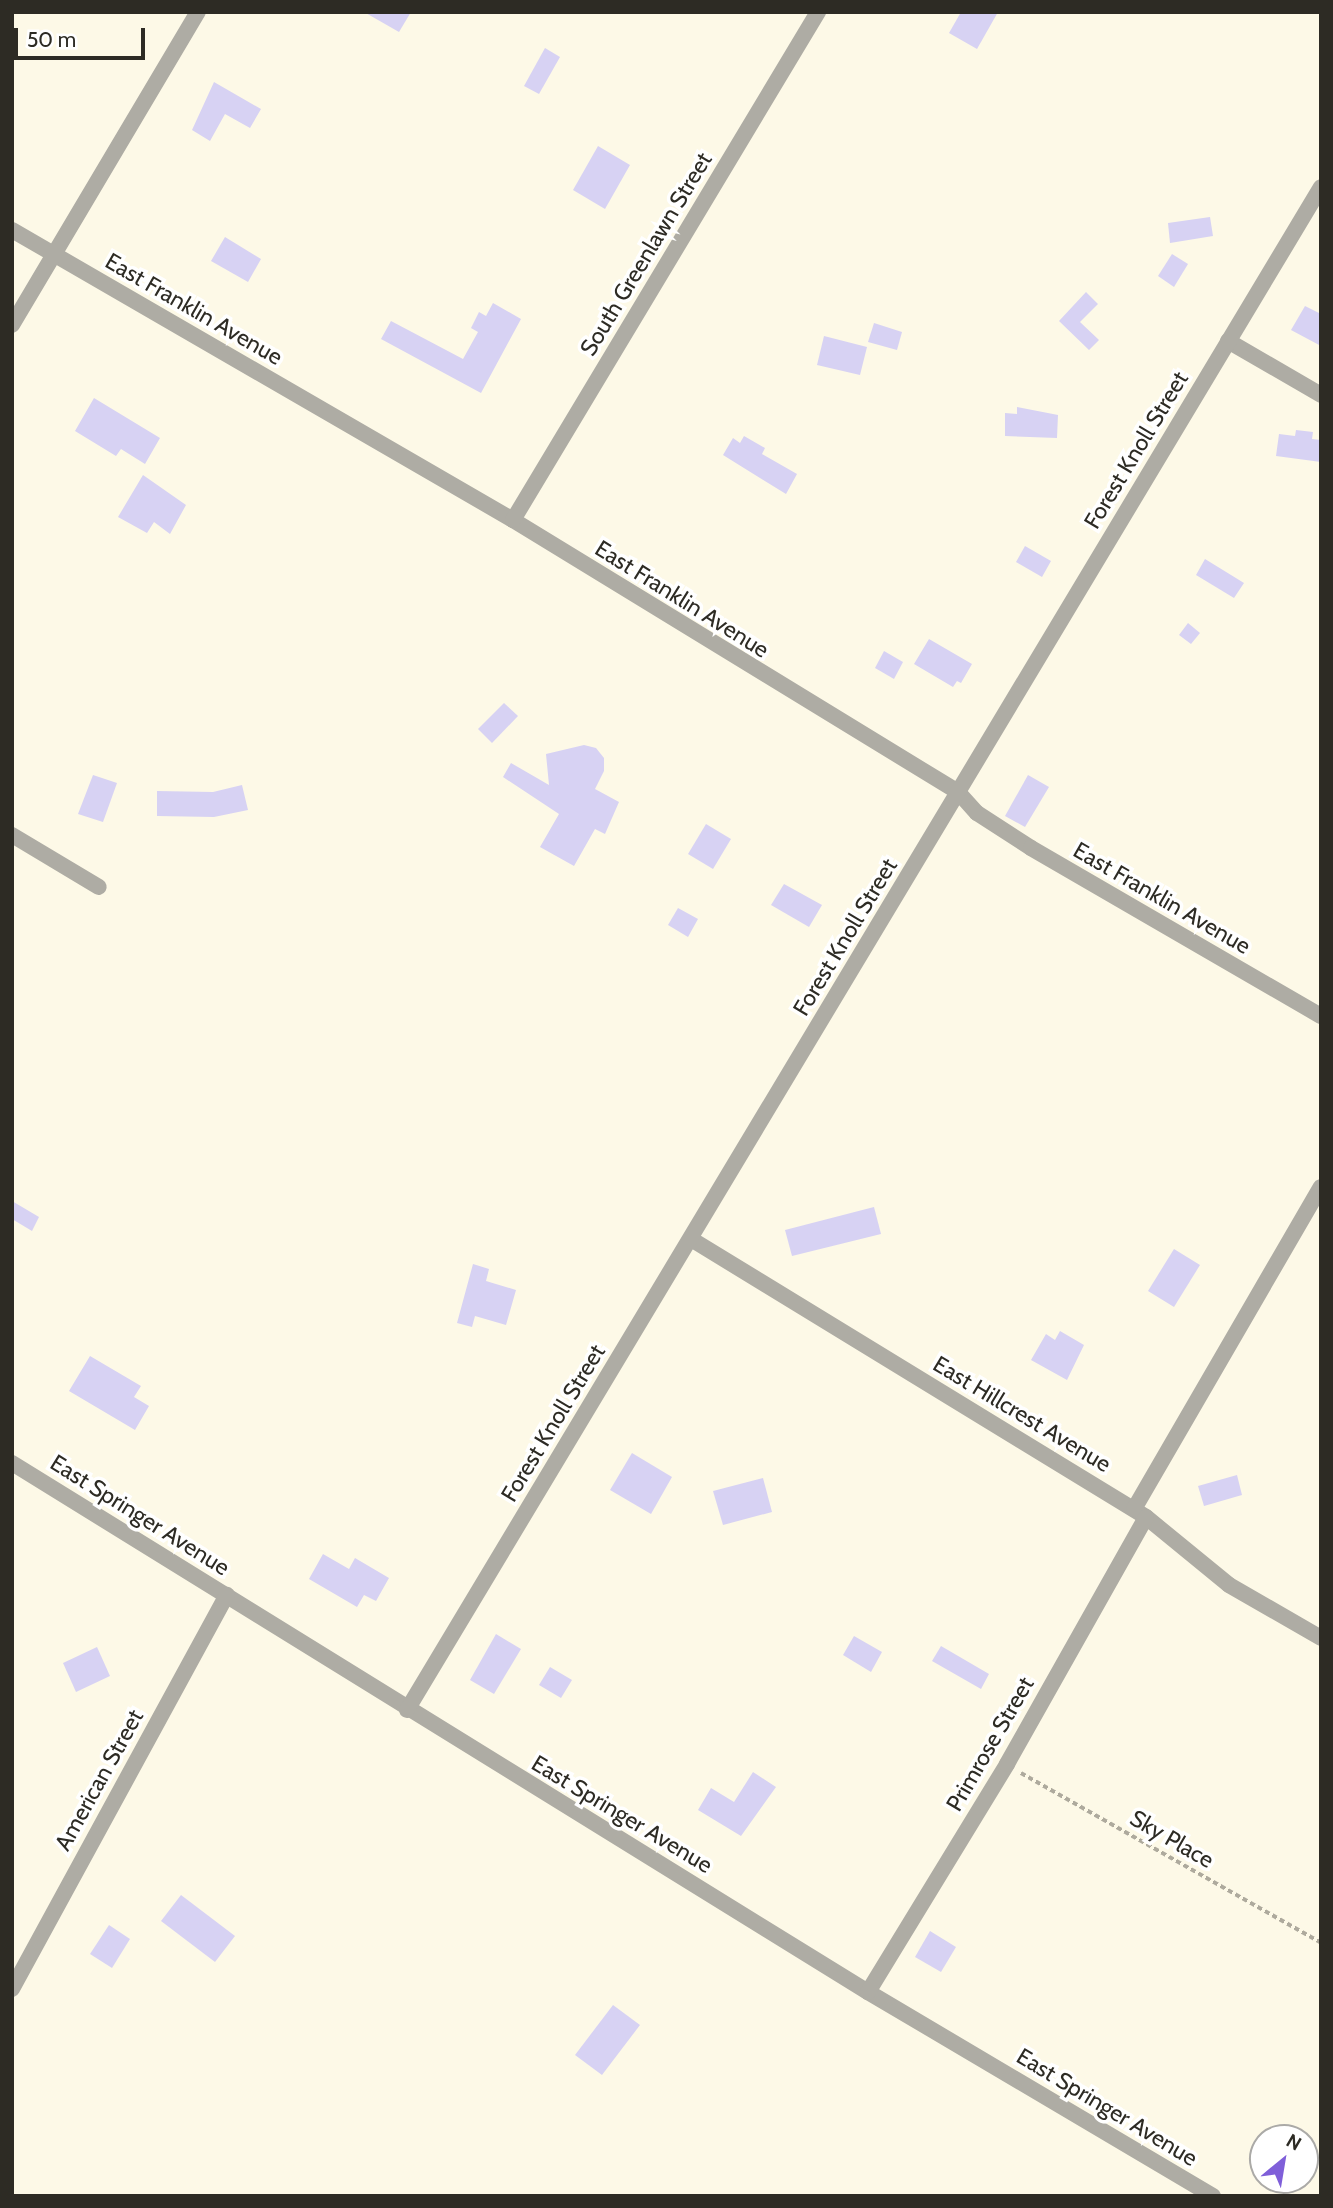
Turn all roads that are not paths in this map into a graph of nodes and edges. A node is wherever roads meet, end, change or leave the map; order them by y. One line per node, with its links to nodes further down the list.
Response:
1 (198, 12): 5 (street)
2 (818, 12): 9 (street, South Greenlawn Street)
3 (1321, 187): 7 (street, Forest Knoll Street)
4 (12, 230): 5 (street, East Franklin Avenue)
5 (55, 254): 6 (street); 9 (street, East Franklin Avenue)
6 (12, 325)
7 (1228, 341): 8 (street); 10 (street, Forest Knoll Street)
8 (1321, 396)
9 (513, 520): 10 (street, East Franklin Avenue)
10 (958, 792): 13 (street, East Franklin Avenue); 15 (street, Forest Knoll Street)
11 (12, 835): 12 (street)
12 (99, 887)
13 (1321, 1016)
14 (1321, 1187): 17 (street, Primrose Street)
15 (691, 1239): 17 (street, East Hillcrest Avenue); 20 (street, Forest Knoll Street)
16 (12, 1463): 18 (street, East Springer Avenue)
17 (1140, 1513): 19 (street, East Hillcrest Avenue); 22 (street, Primrose Street)
18 (227, 1595): 20 (street, East Springer Avenue); 21 (street, American Street)
19 (1321, 1638)
20 (407, 1710): 22 (street, East Springer Avenue)
21 (12, 1989)
22 (868, 1992): 23 (street, East Springer Avenue)
23 (1213, 2196)

